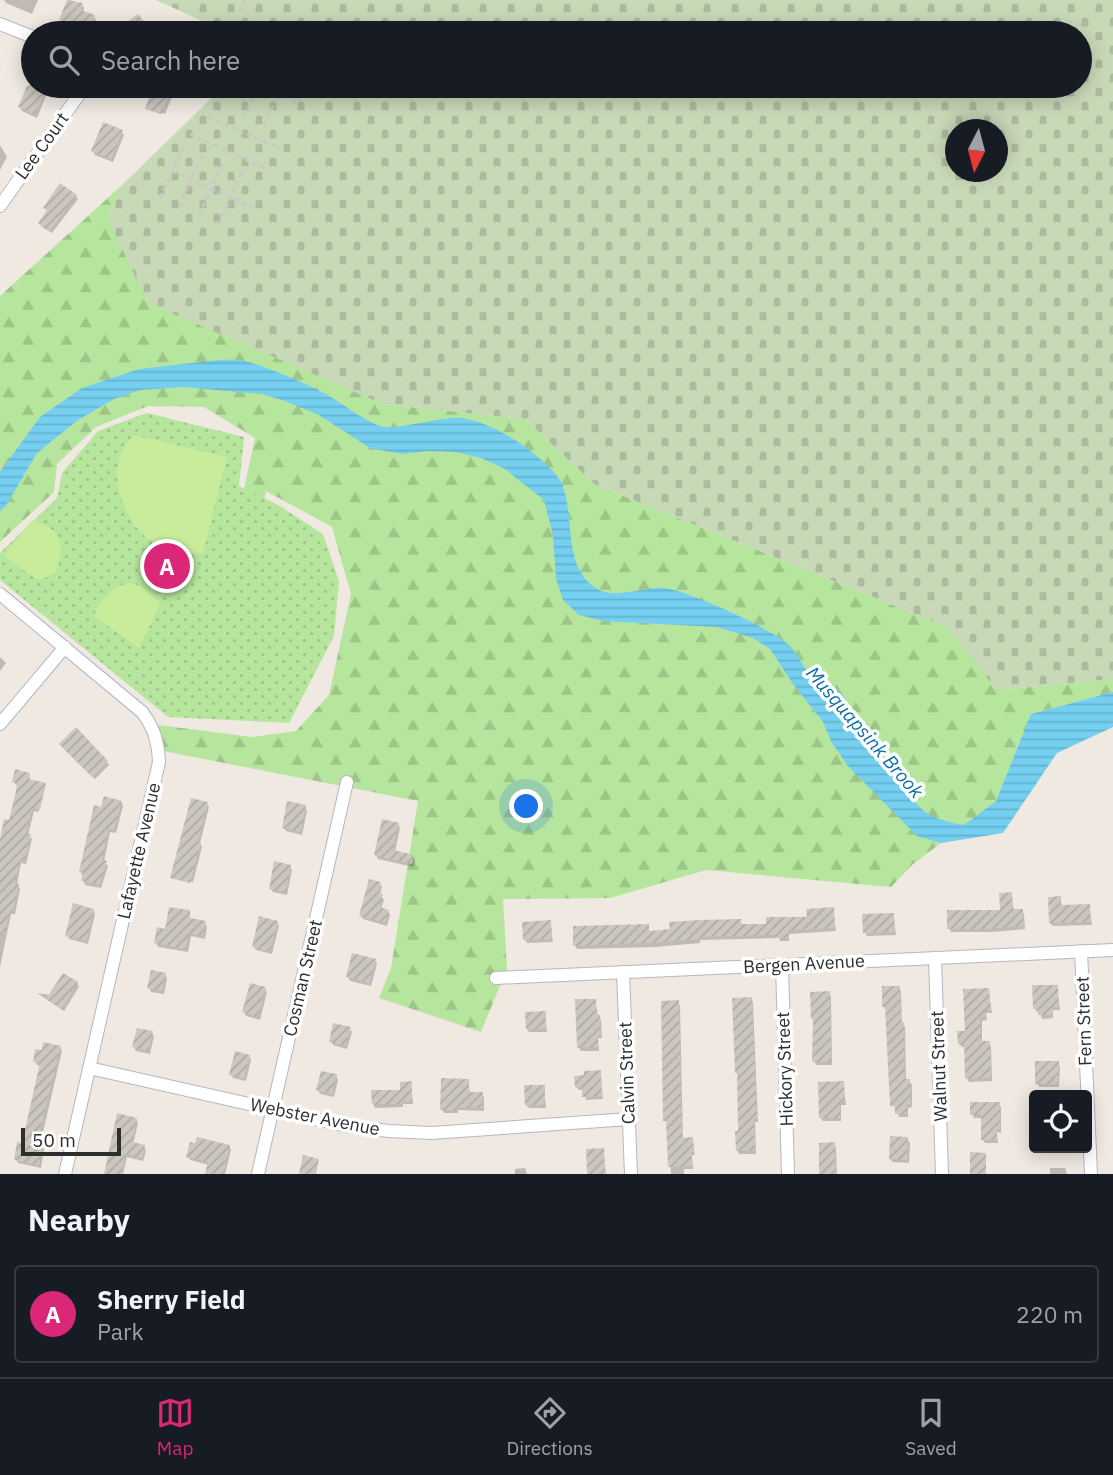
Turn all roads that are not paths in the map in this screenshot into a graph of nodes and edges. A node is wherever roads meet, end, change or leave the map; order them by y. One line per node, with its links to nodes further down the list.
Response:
1 (0, 24): 2 (street)
2 (21, 32)
3 (76, 98): 4 (street, Lee Court)
4 (0, 206)
5 (0, 594): 6 (street, Lafayette Avenue)
6 (65, 648): 7 (street); 15 (street, Lafayette Avenue)
7 (0, 724)
8 (347, 782): 16 (street, Cosman Street)
9 (1113, 950): 10 (street, Bergen Avenue)
10 (1081, 951): 11 (street, Bergen Avenue); 23 (street, Fern Street)
11 (935, 958): 12 (street, Bergen Avenue); 22 (street, Walnut Street)
12 (782, 965): 13 (street, Bergen Avenue); 21 (street, Hickory Street)
13 (623, 972): 14 (street, Bergen Avenue); 17 (street, Calvin Street)
14 (496, 978)
15 (89, 1068): 16 (street, Webster Avenue); 18 (street, Lafayette Avenue)
16 (273, 1110): 17 (street, Webster Avenue); 19 (street, Cosman Street)
17 (629, 1119): 20 (street, Calvin Street)
18 (65, 1174)
19 (258, 1174)
20 (631, 1174)
21 (789, 1174)
22 (942, 1174)
23 (1091, 1174)

